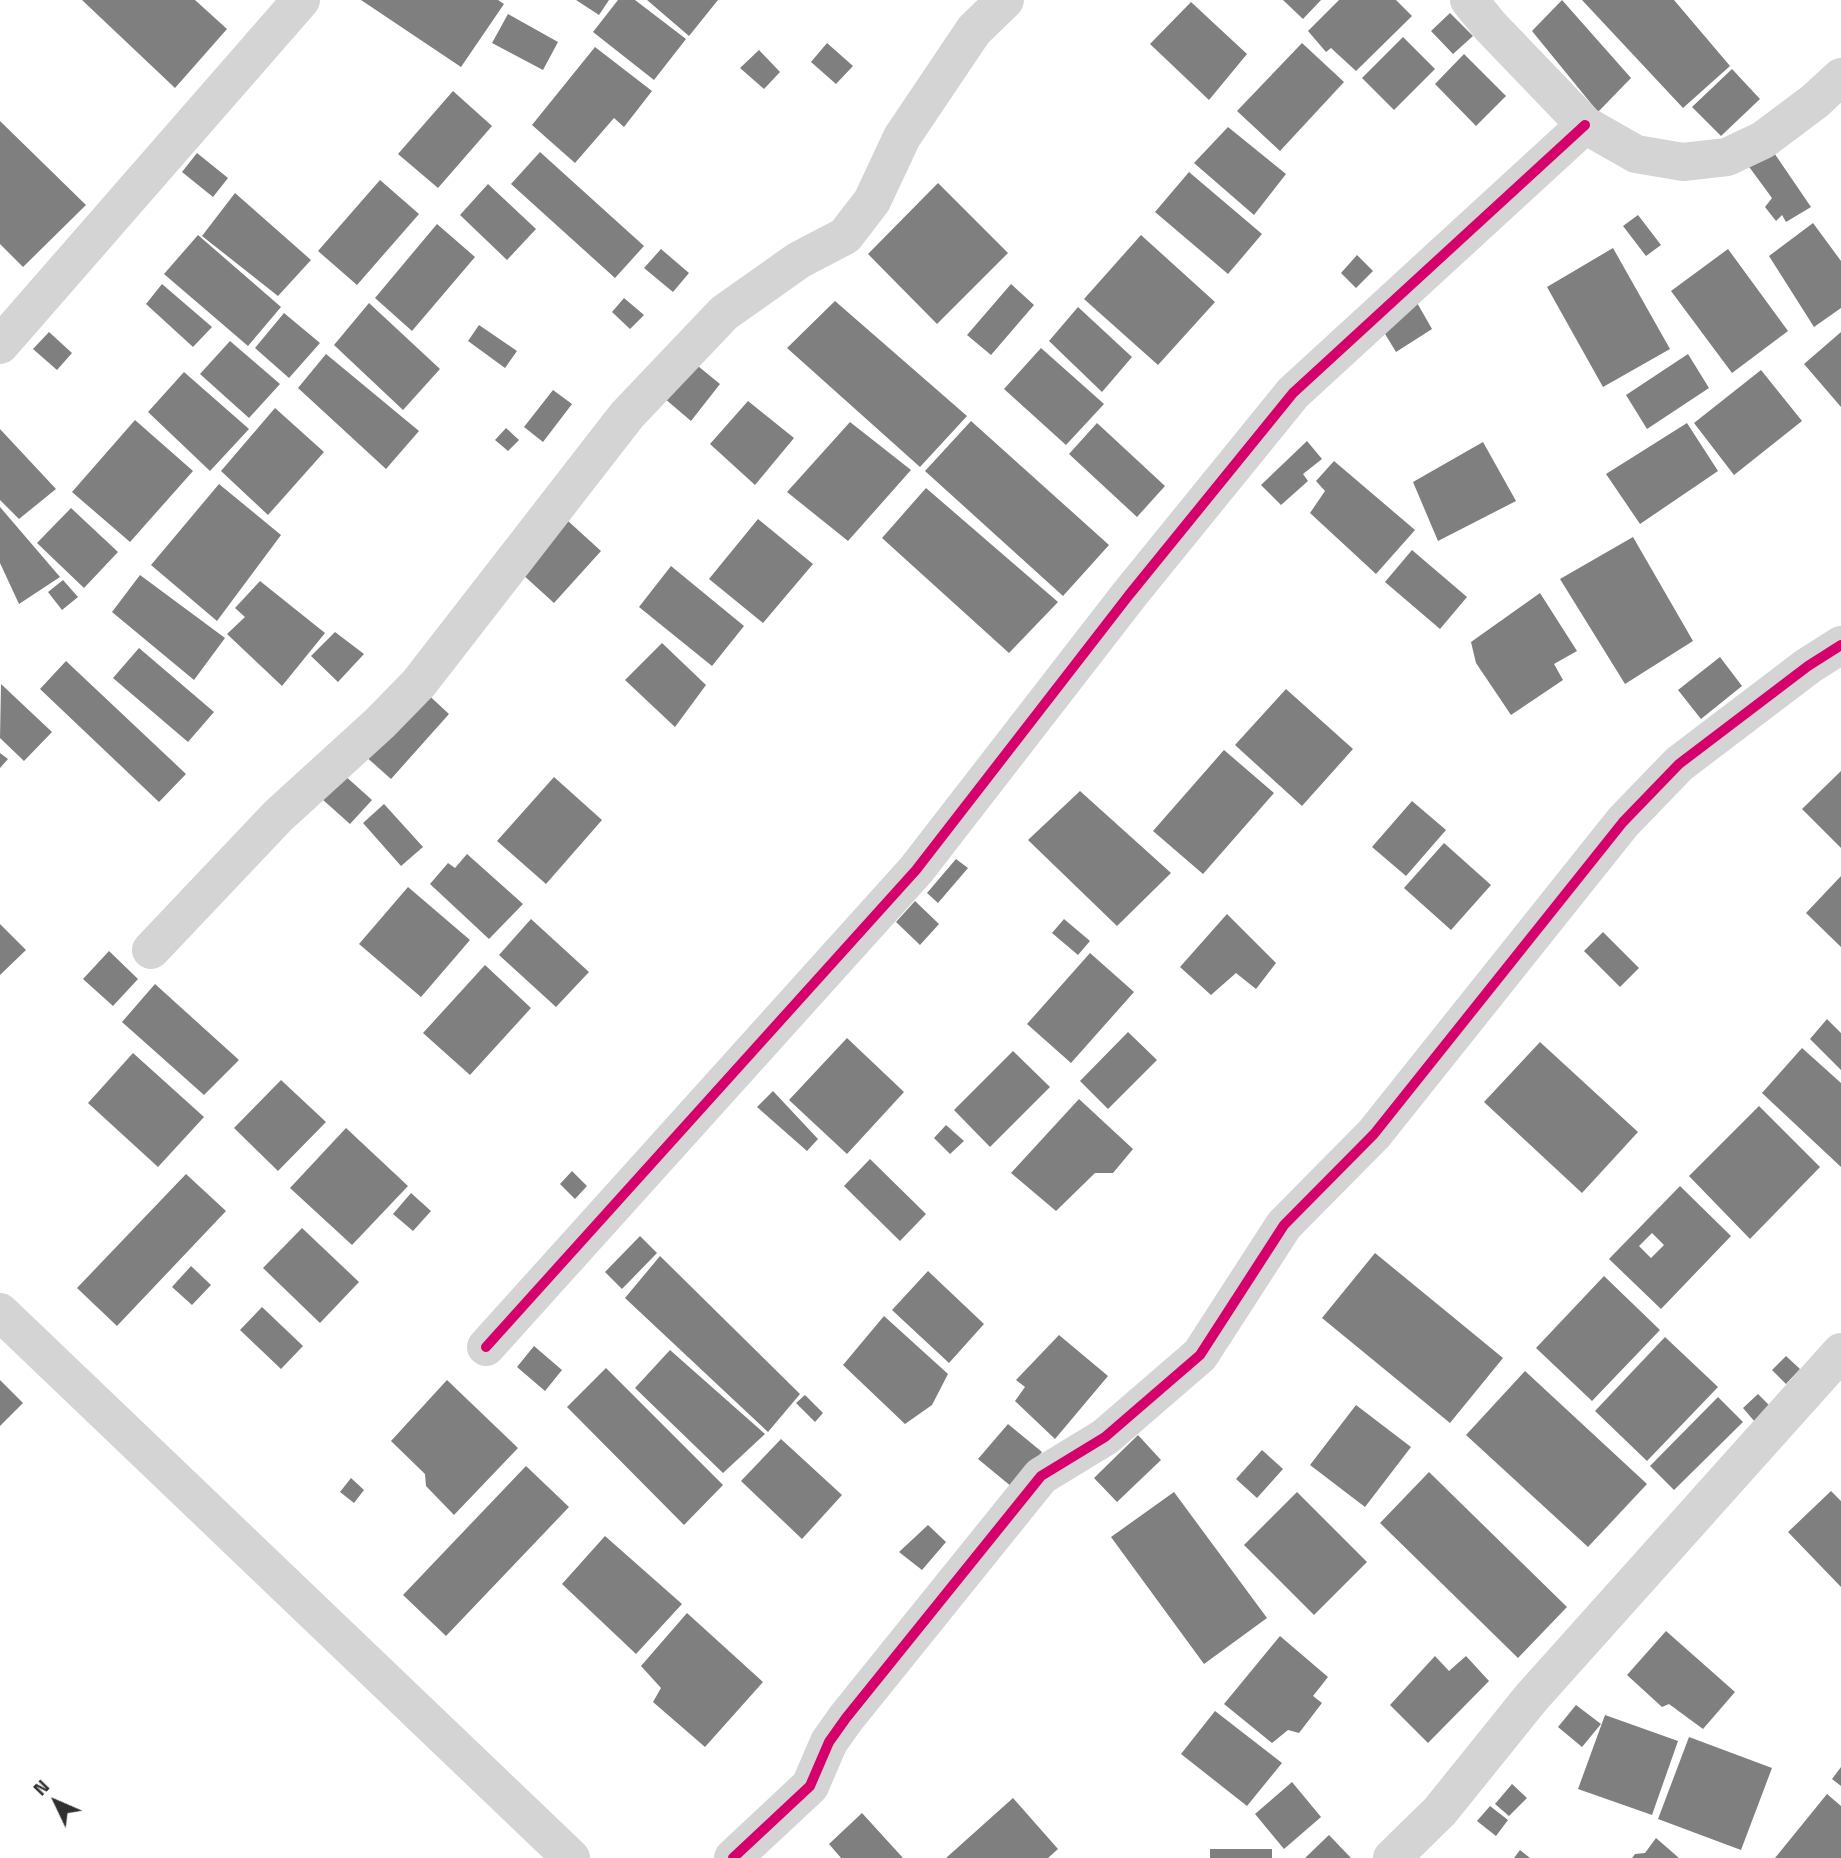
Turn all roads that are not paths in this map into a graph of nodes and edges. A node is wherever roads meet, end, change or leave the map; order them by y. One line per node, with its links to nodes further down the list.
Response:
1 (302, 0): 6 (street)
2 (1005, 0): 8 (street)
3 (1469, 0): 5 (street)
4 (1841, 77): 5 (street)
5 (1585, 125): 10 (street)
6 (0, 345)
7 (1841, 645): 13 (street)
8 (151, 950)
9 (0, 1312): 12 (street)
10 (486, 1347)
11 (1841, 1352): 14 (street)
12 (572, 1858)
13 (733, 1858)
14 (1392, 1858)

